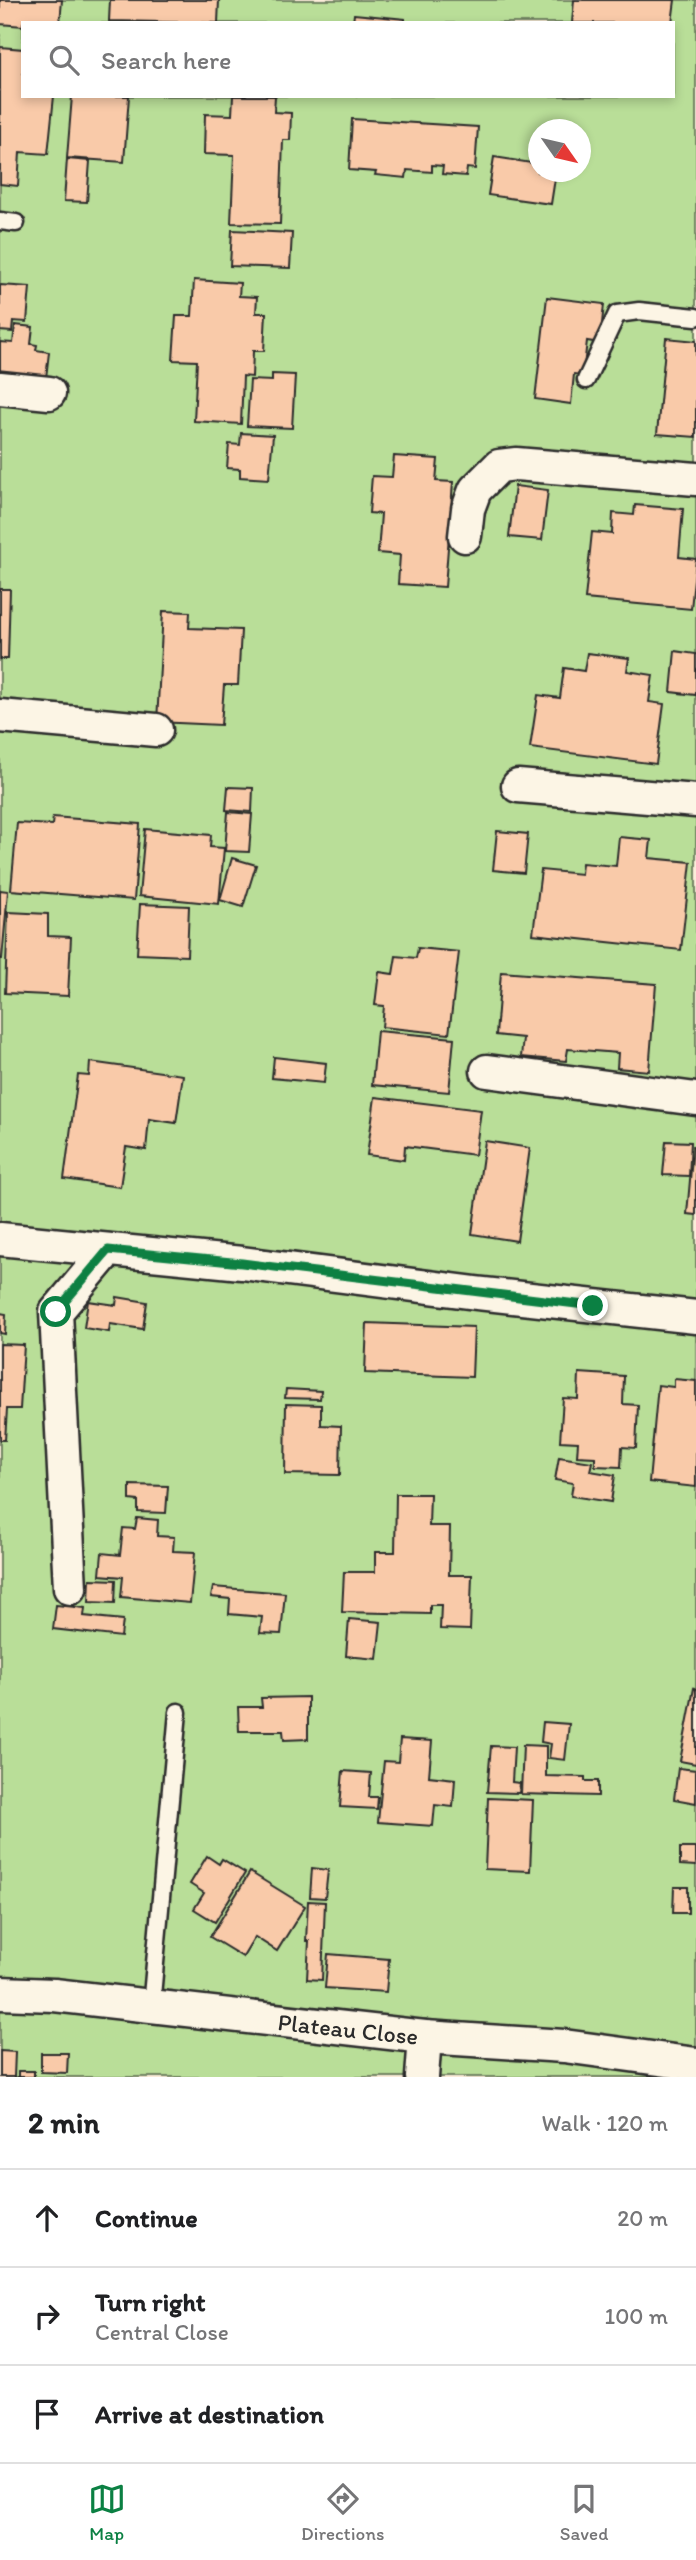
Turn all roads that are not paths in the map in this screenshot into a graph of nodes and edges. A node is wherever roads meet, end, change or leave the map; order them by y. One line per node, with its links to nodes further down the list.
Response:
1 (696, 317): 2 (lane)
2 (586, 380)
3 (0, 388): 4 (street)
4 (49, 393)
5 (696, 479): 6 (street)
6 (465, 536)
7 (0, 716): 8 (street)
8 (156, 730)
9 (518, 786): 10 (street)
10 (696, 800)
11 (487, 1071): 12 (street)
12 (696, 1099)
13 (0, 1239): 14 (street)
14 (108, 1250): 15 (street); 16 (street)
15 (696, 1317)
16 (70, 1588)
17 (178, 1712): 19 (lane)
18 (0, 1993): 19 (street, Plateau Close)
19 (151, 2007): 20 (street, Plateau Close)
20 (425, 2037): 21 (street, Plateau Close); 22 (street)
21 (696, 2064)
22 (422, 2077)

